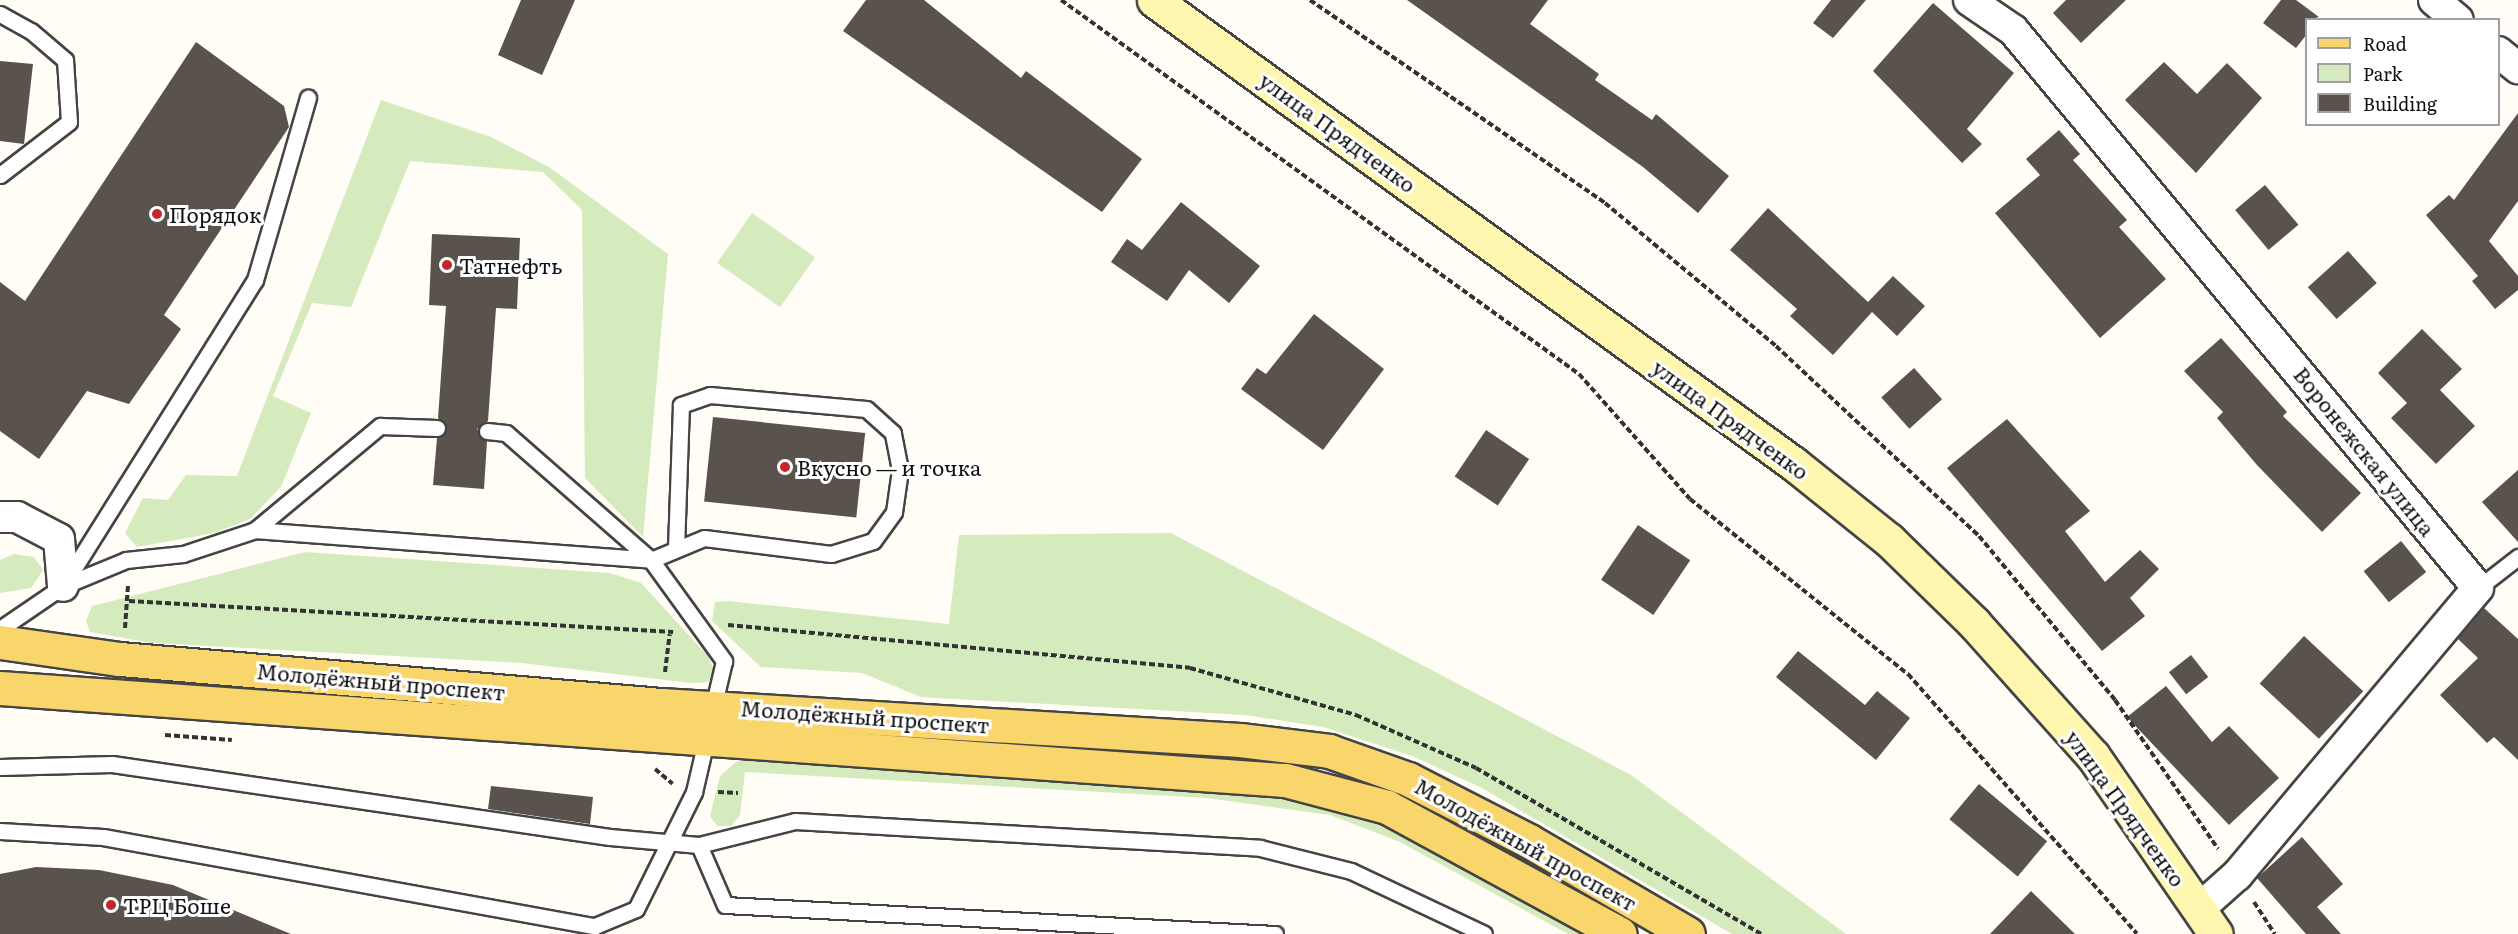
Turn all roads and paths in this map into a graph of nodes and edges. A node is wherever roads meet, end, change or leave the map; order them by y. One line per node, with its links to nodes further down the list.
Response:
1 (1061, 0): 39 (path)
2 (1154, 0): 33 (main road, улица Прядченко)
3 (1310, 0): 32 (path)
4 (1969, 0): 21 (street, Воронежская улица)
5 (2434, 0): 7 (street)
6 (0, 14): 11 (lane)
7 (2456, 18)
8 (2500, 53): 9 (street)
9 (2518, 68)
10 (308, 98): 20 (lane)
11 (0, 175)
12 (437, 428): 15 (lane)
13 (488, 431): 18 (lane)
14 (0, 517): 20 (street)
15 (255, 530): 18 (lane); 19 (lane)
16 (676, 547): 16 (lane); 18 (lane)
17 (2518, 557): 21 (lane)
18 (651, 560): 26 (lane)
19 (126, 561): 20 (lane); 23 (path)
20 (63, 586): 22 (lane)
21 (2478, 588): 32 (street)
22 (0, 629)
23 (124, 633)
24 (0, 642): 26 (main road, Молодёжный проспект)
25 (0, 688): 27 (main road, Молодёжный проспект)
26 (714, 706): 27 (lane); 38 (main road, Молодёжный проспект)
27 (706, 741): 30 (lane); 37 (main road, Молодёжный проспект)
28 (0, 767): 30 (lane)
29 (0, 831): 30 (lane)
30 (674, 839): 31 (lane)
31 (699, 845): 34 (lane); 35 (lane)
32 (2237, 875): 33 (street); 40 (path)
33 (2208, 921)
34 (1457, 928): 36 (lane)
35 (1275, 934)
36 (1484, 934)
37 (1620, 934)
38 (1688, 934)
39 (2137, 934)
40 (2275, 934)

